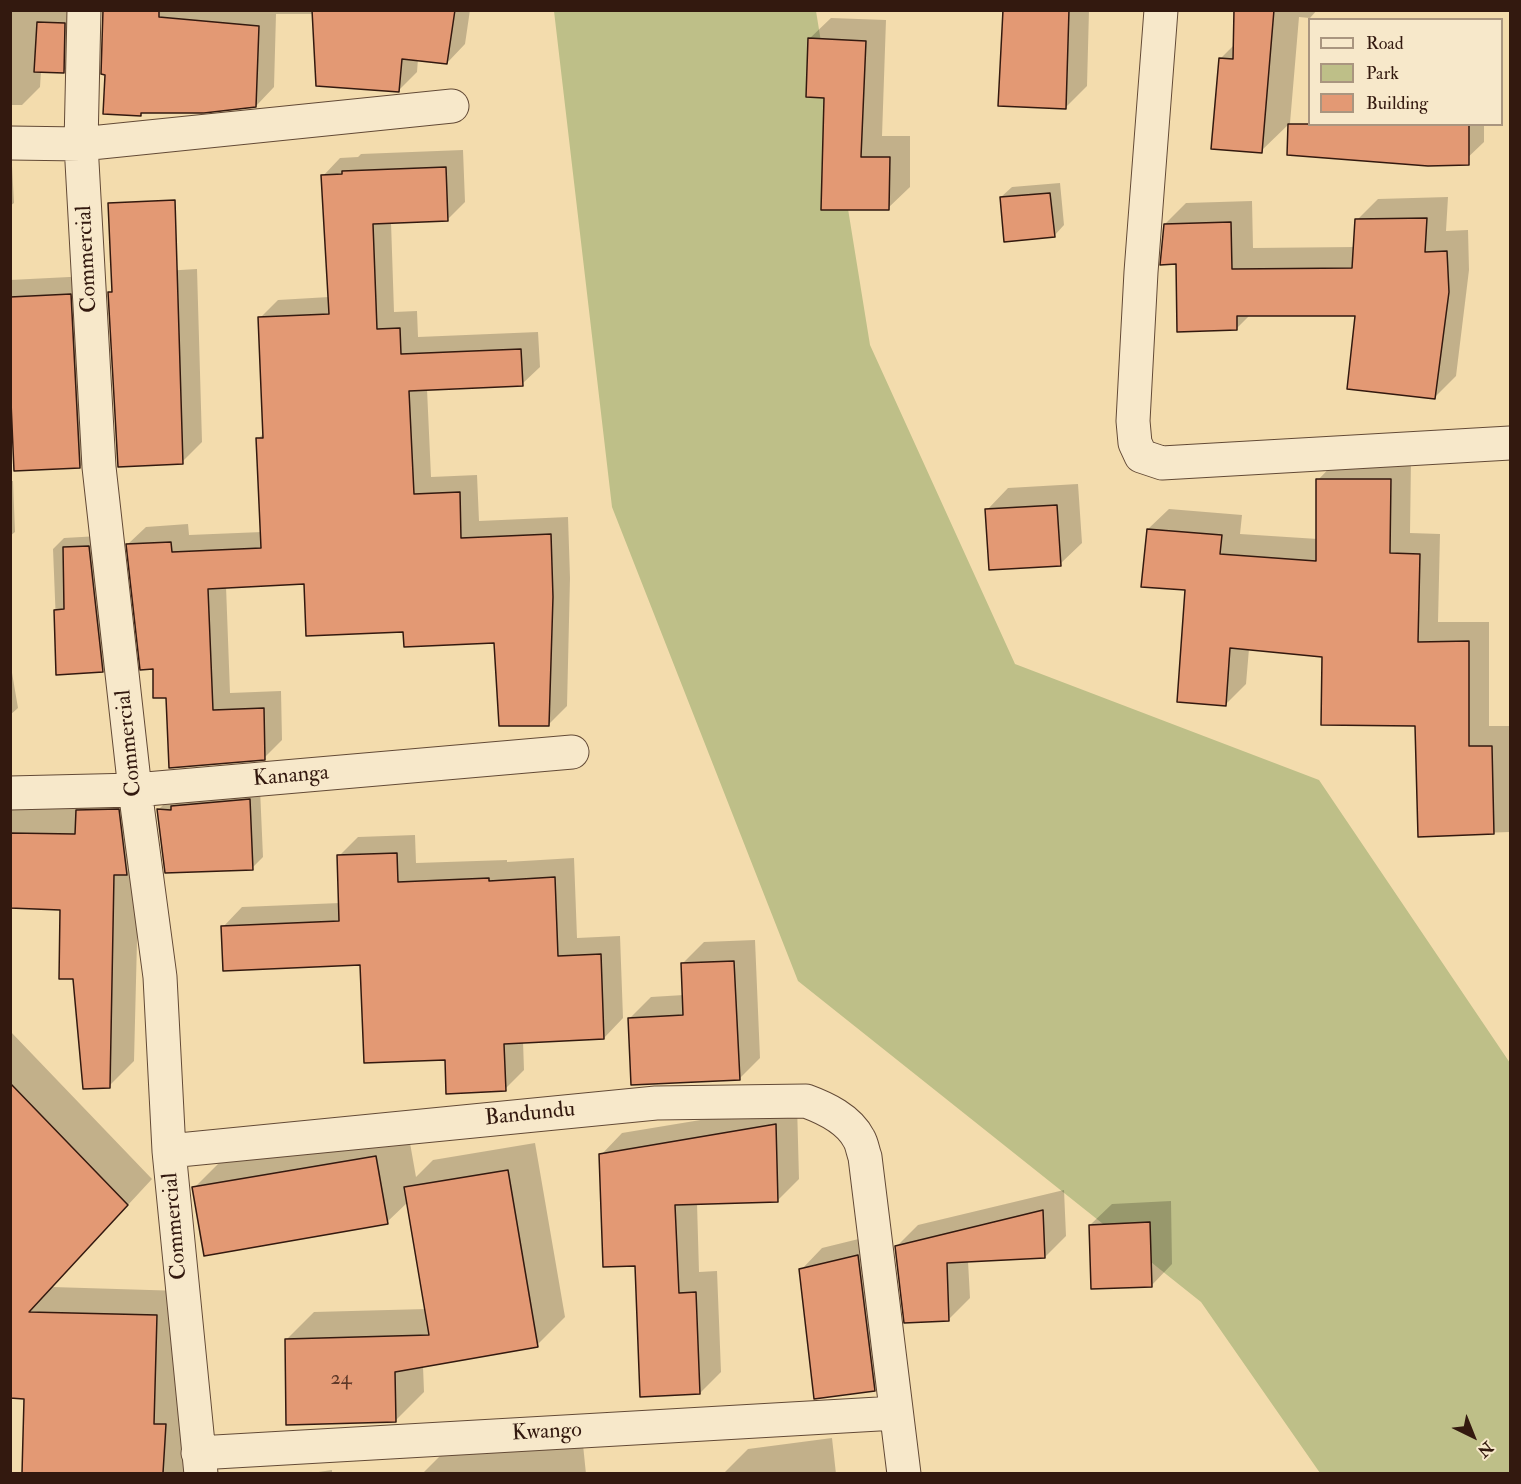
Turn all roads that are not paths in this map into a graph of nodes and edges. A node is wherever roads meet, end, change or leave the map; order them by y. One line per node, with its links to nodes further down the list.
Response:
1 (84, 10): 5 (street, Commercial)
2 (1161, 10): 6 (street)
3 (452, 106): 5 (street)
4 (10, 143): 5 (street)
5 (81, 144): 8 (street, Commercial)
6 (1510, 443)
7 (572, 752): 8 (street, Kananga)
8 (135, 790): 9 (street, Kananga); 10 (street, Commercial)
9 (10, 793)
10 (169, 1151): 11 (street, Bandundu); 12 (street, Commercial)
11 (896, 1413): 12 (street, Kwango); 13 (street, Bandundu)
12 (199, 1463)
13 (904, 1473)

